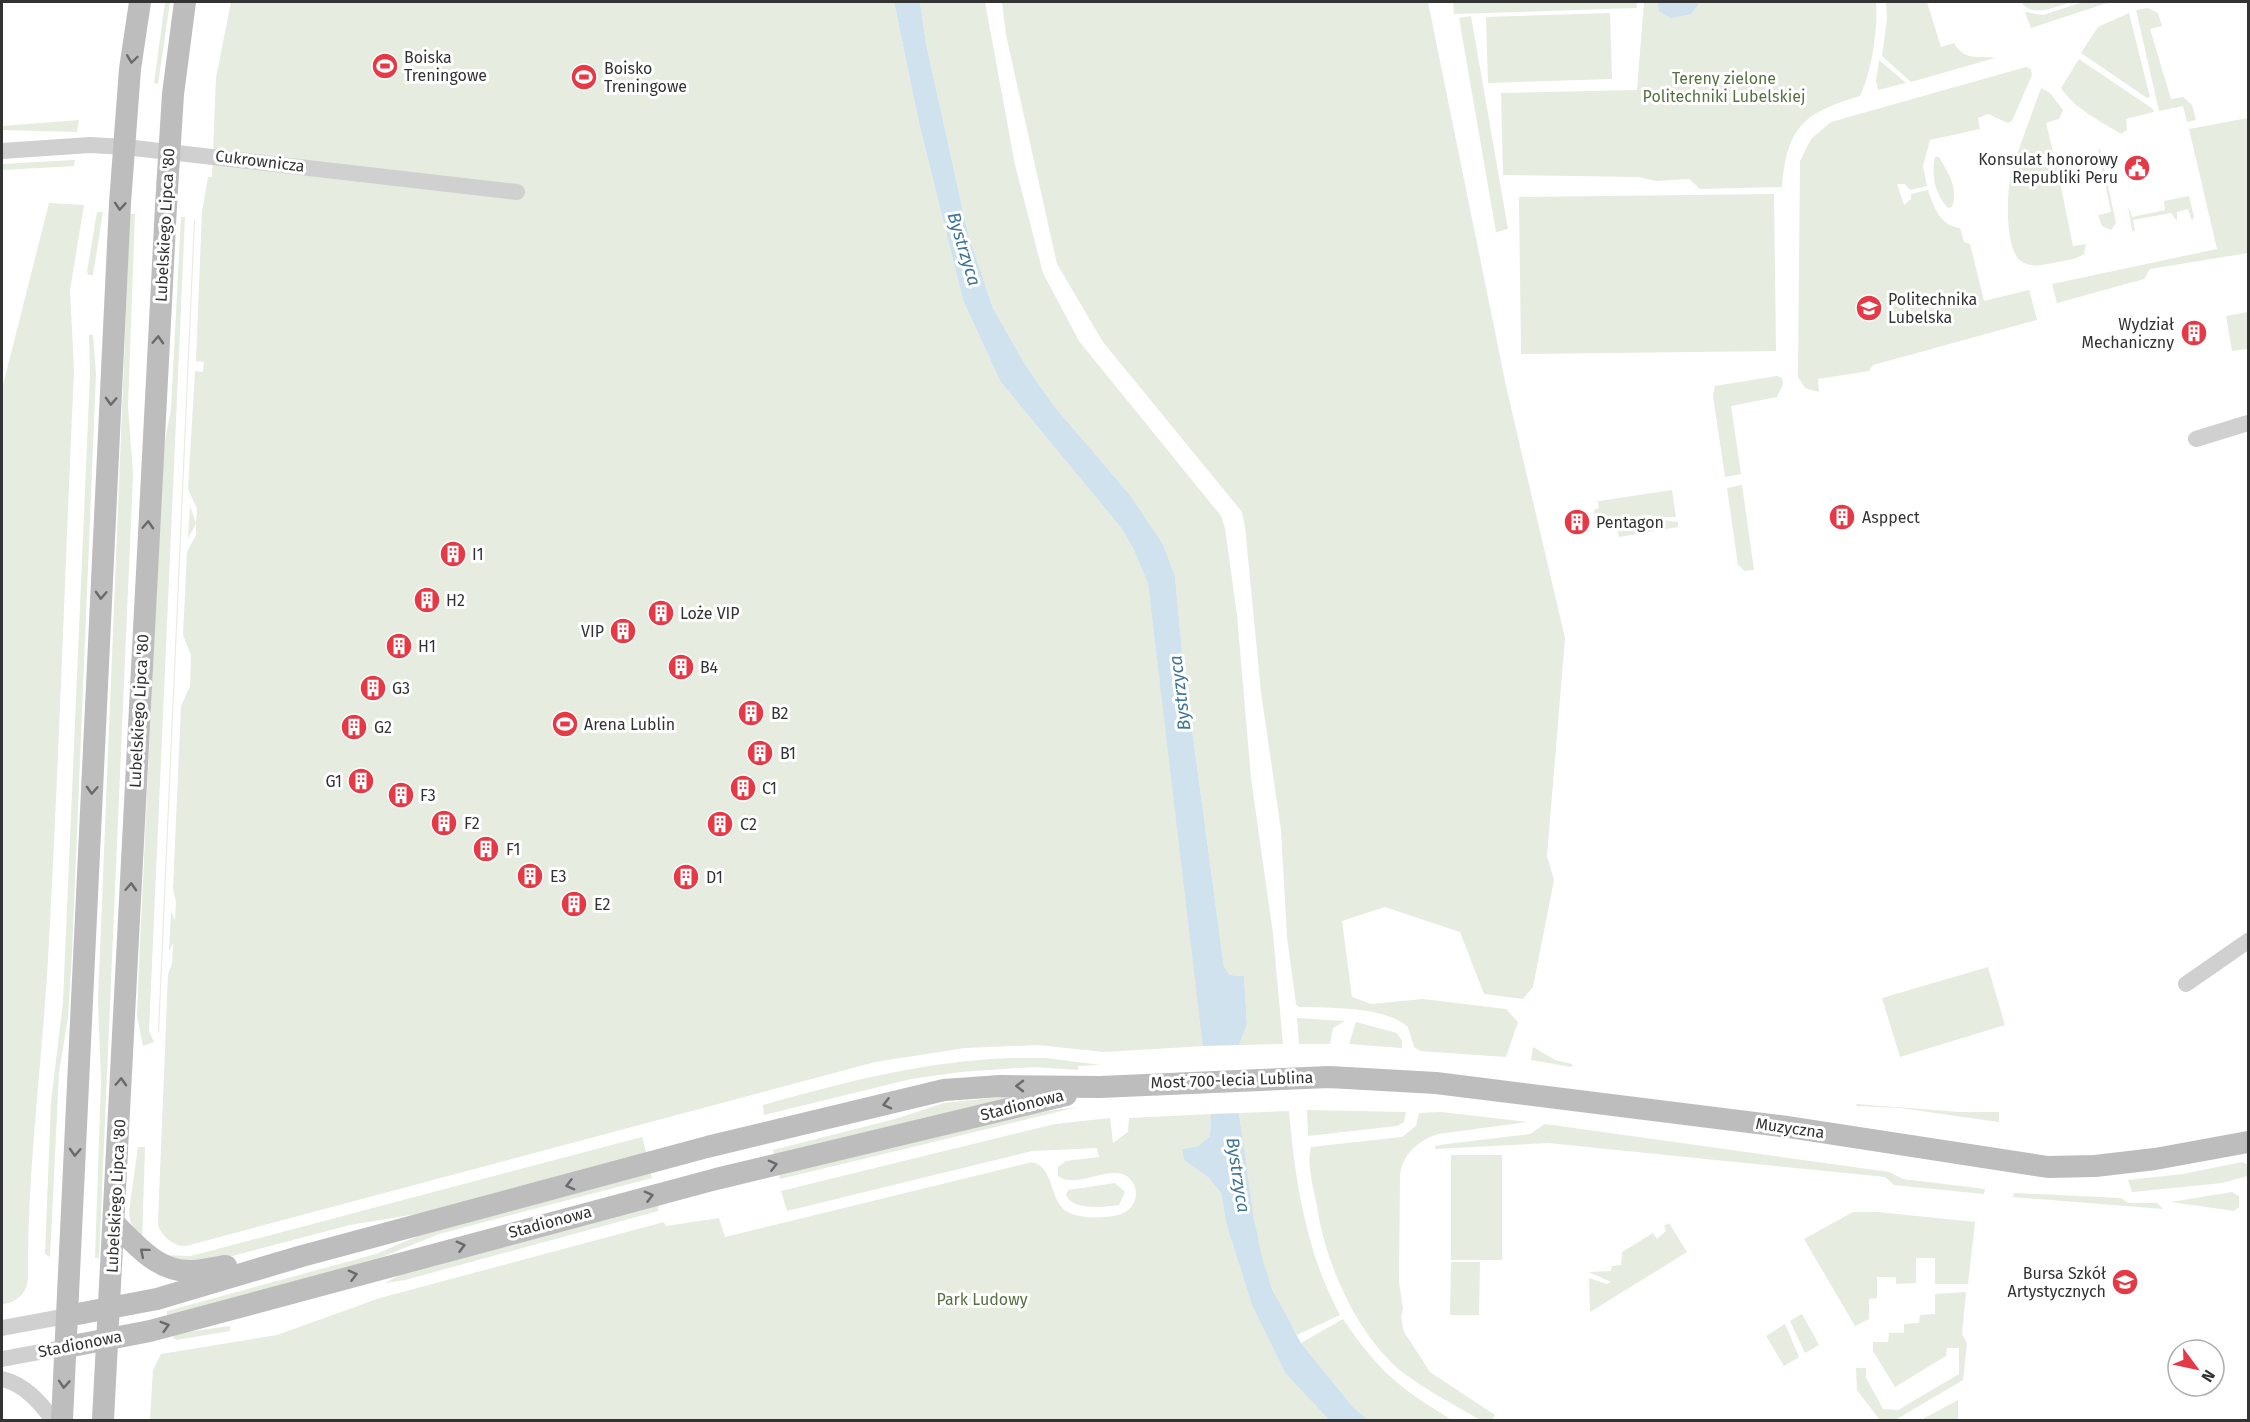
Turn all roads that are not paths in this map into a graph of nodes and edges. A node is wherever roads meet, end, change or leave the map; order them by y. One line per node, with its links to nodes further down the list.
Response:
1 (140, 2): 3 (street, one-way to 3)
2 (185, 2): 5 (street, Lubelskiego Lipca '80)
3 (125, 147): 4 (street, Cukrownicza); 5 (street, Cukrownicza); 18 (street, one-way to 18)
4 (2, 151)
5 (169, 151): 6 (street, Cukrownicza); 15 (street, Lubelskiego Lipca '80, one-way to 5)
6 (517, 192)
7 (2248, 423): 8 (street)
8 (2196, 439)
9 (2248, 941): 10 (street)
10 (2186, 984)
11 (1329, 1077): 12 (street, Most 700-lecia Lublina); 14 (street, Muzyczna)
12 (1135, 1083): 13 (street, Stadionowa)
13 (1100, 1087): 16 (street, Stadionowa, one-way to 16); 20 (street, Stadionowa, one-way to 13)
14 (2248, 1142)
15 (115, 1224): 16 (street, Stadionowa, one-way to 15); 17 (street, Lubelskiego Lipca '80)
16 (302, 1256): 17 (street, Stadionowa)
17 (110, 1308): 18 (street, Stadionowa); 20 (street, Lubelskiego Lipca '80)
18 (67, 1316): 19 (street, Stadionowa); 21 (street)
19 (2, 1328)
20 (108, 1339): 21 (street, Stadionowa); 26 (street, Lubelskiego Lipca '80)
21 (67, 1347): 22 (street, Stadionowa); 25 (street, one-way to 25)
22 (2, 1359)
23 (2, 1378): 24 (street)
24 (53, 1420)
25 (62, 1420)
26 (103, 1420)

